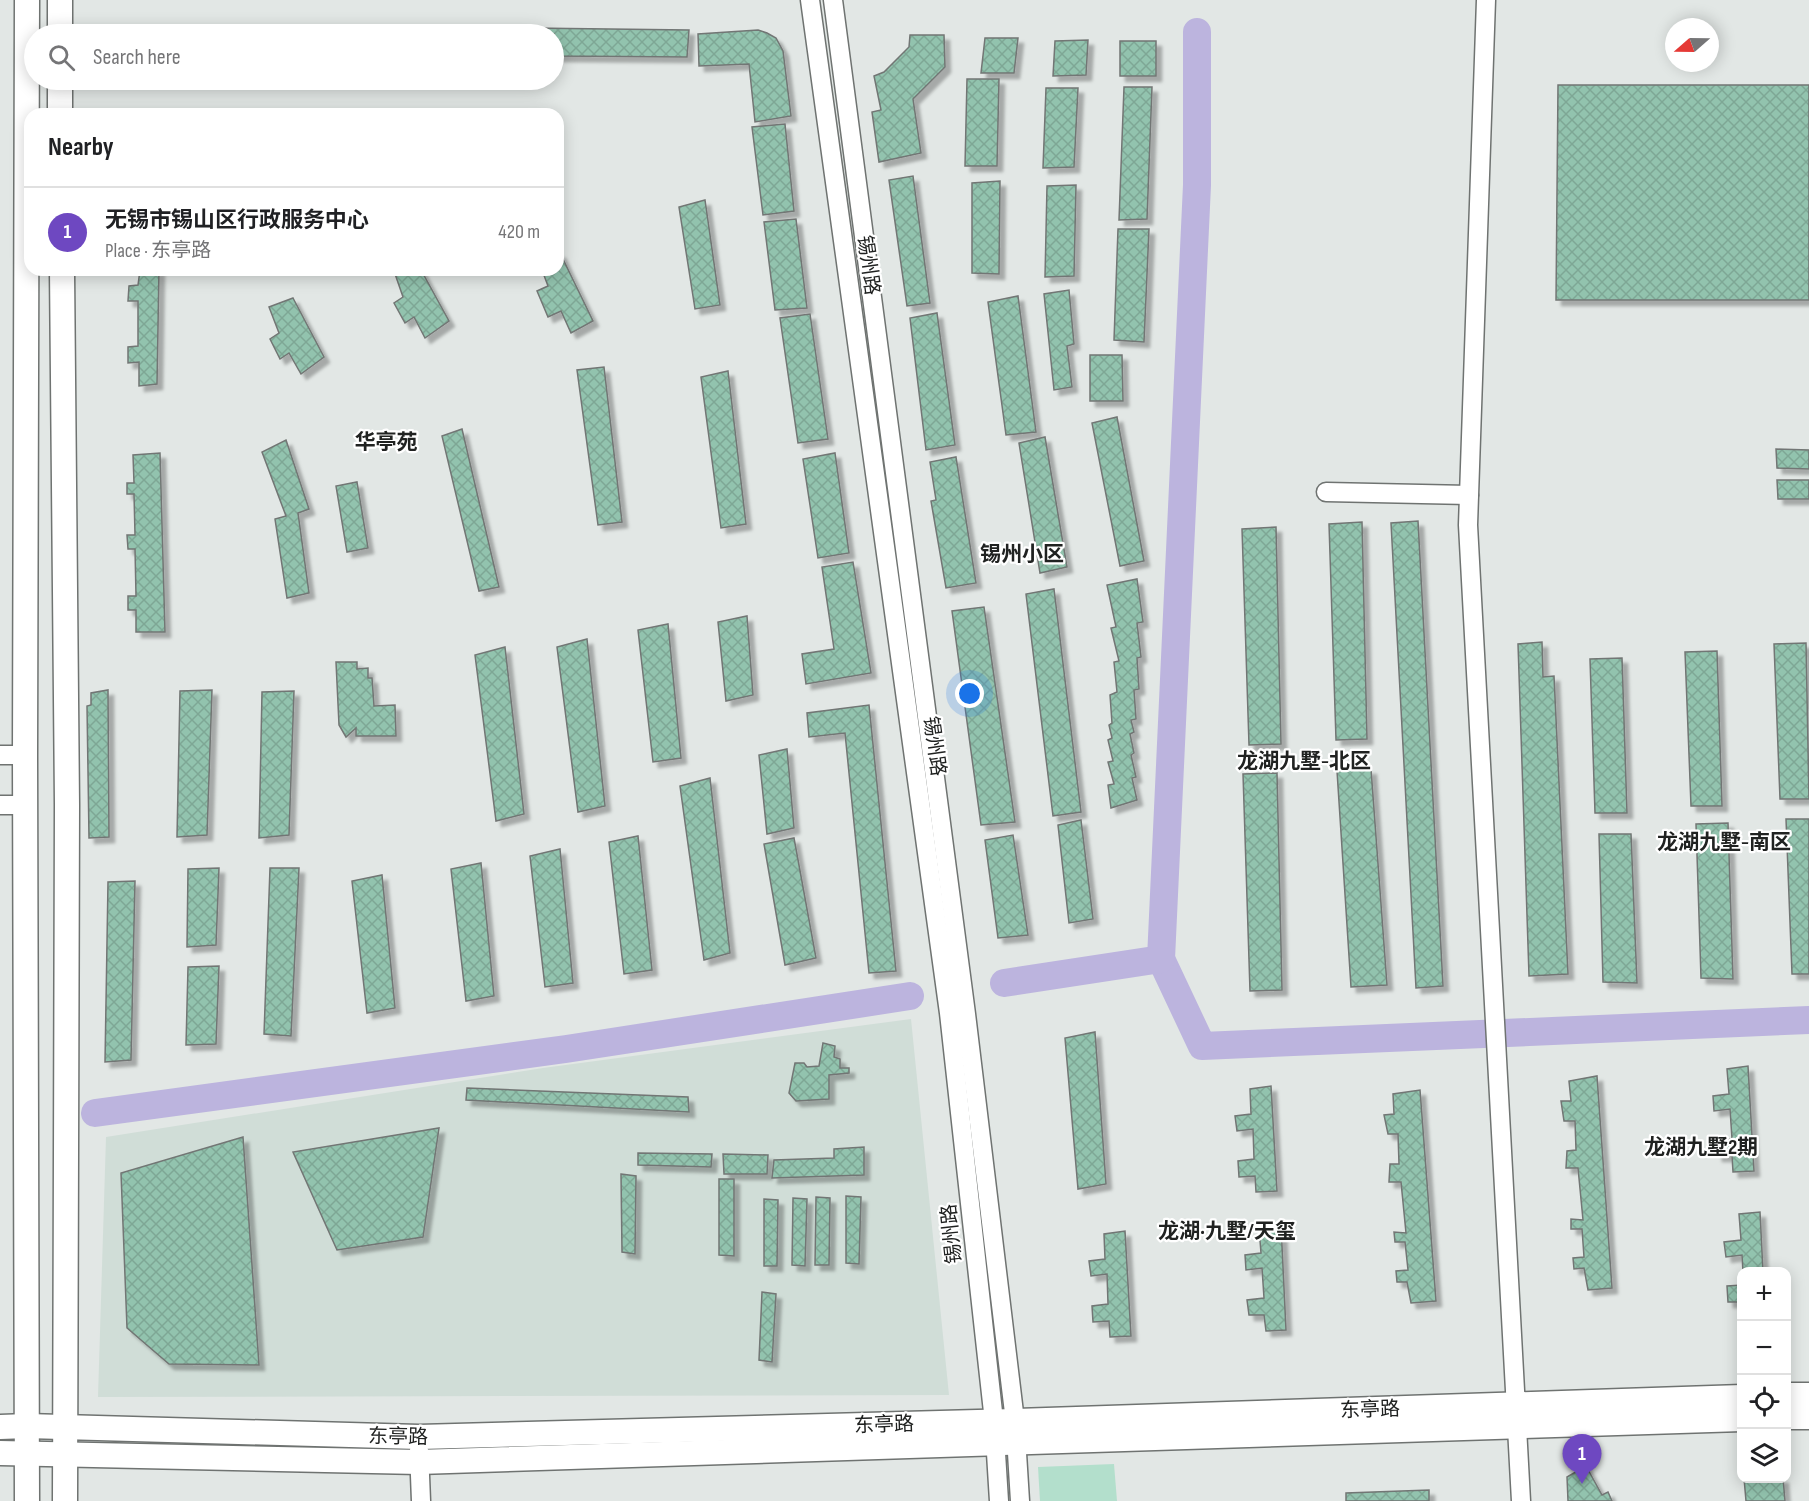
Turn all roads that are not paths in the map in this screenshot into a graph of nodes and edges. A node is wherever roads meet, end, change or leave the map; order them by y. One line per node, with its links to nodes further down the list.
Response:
1 (27, 0): 6 (main road)
2 (60, 0): 7 (main road)
3 (810, 0): 30 (street, 锡州路)
4 (833, 0): 30 (street, 锡州路)
5 (1486, 0): 15 (street)
6 (27, 24)
7 (60, 24)
8 (27, 90): 10 (main road)
9 (60, 90): 11 (main road)
10 (27, 108)
11 (60, 108)
12 (26, 276): 17 (main road)
13 (62, 276): 29 (main road)
14 (1326, 492): 15 (street)
15 (1469, 495): 23 (street)
16 (0, 755): 17 (street)
17 (25, 755): 19 (main road)
18 (0, 805): 19 (street)
19 (26, 805): 27 (main road)
20 (1791, 1395): 21 (main road)
21 (1809, 1395)
22 (1737, 1397): 23 (main road, 东亭路)
23 (1517, 1415): 26 (main road, 东亭路); 30 (main road, 东亭路); 41 (street)
24 (1809, 1416): 25 (main road)
25 (1791, 1417)
26 (1737, 1419)
27 (27, 1426): 28 (main road, 东亭路); 29 (main road, 东亭路); 32 (main road)
28 (0, 1427)
29 (65, 1427): 31 (main road, 东亭路); 34 (main road)
30 (1005, 1432): 31 (main road, 东亭路); 35 (main road, 东亭路); 39 (street, 锡州路); 40 (street, 锡州路)
31 (419, 1437): 35 (street)
32 (27, 1453): 33 (main road, 东亭路); 34 (main road, 东亭路); 36 (main road)
33 (0, 1454)
34 (65, 1455): 35 (main road, 东亭路); 37 (main road)
35 (419, 1462): 38 (street)
36 (27, 1501)
37 (65, 1501)
38 (421, 1501)
39 (999, 1501)
40 (1020, 1501)
41 (1521, 1501)

